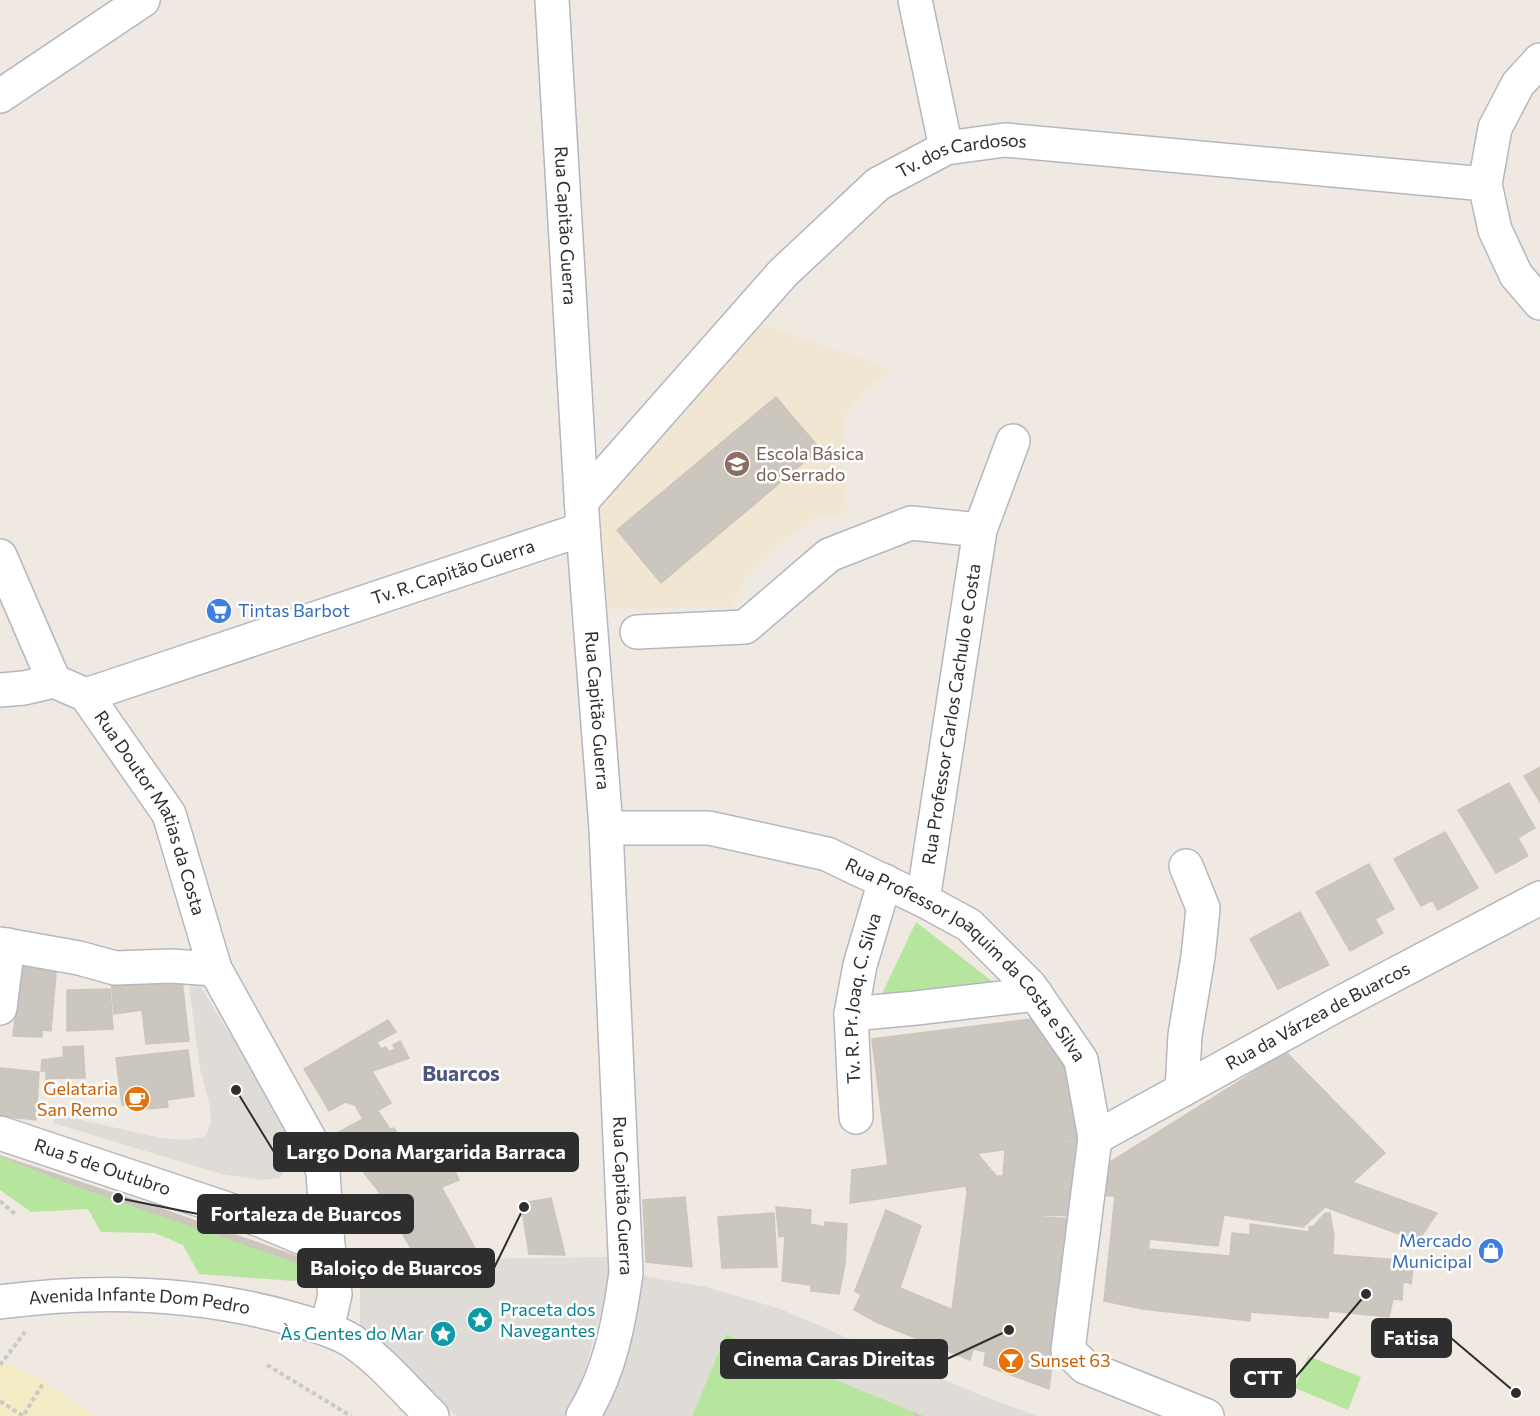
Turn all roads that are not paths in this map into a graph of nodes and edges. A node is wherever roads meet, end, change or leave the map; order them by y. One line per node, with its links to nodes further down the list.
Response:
1 (143, 0): 5 (street)
2 (552, 0): 10 (street, Rua Capitão Guerra)
3 (915, 0): 6 (street)
4 (1540, 60): 7 (street)
5 (0, 96)
6 (946, 148): 7 (street, Tv. dos Cardosos); 10 (street, Tv. dos Cardosos)
7 (1485, 184): 8 (street)
8 (1540, 303)
9 (1013, 441): 11 (street, Rua Professor Carlos Cachulo e Costa)
10 (582, 516): 16 (street, Tv. R. Capitão Guerra); 17 (street, Rua Capitão Guerra)
11 (980, 530): 13 (street); 21 (street, Rua Professor Carlos Cachulo e Costa)
12 (0, 556): 14 (street)
13 (637, 632)
14 (54, 681): 15 (street); 16 (street, Rua Doutor Matias da Costa)
15 (0, 690)
16 (86, 695): 23 (street, Rua Doutor Matias da Costa)
17 (606, 828): 19 (street, Rua Professor Joaquim da Costa e Silva); 35 (street, Rua Capitão Guerra)
18 (1186, 866): 27 (street)
19 (885, 881): 21 (street, Rua Professor Joaquim da Costa e Silva); 26 (street, Tv. R. Pr. Joaq. C. Silva)
20 (1540, 898): 27 (street, Rua da Várzea de Buarcos)
21 (923, 900): 24 (street, Rua Professor Joaquim da Costa e Silva)
22 (4, 944): 23 (street); 25 (street)
23 (215, 969): 31 (street, Rua Doutor Matias da Costa)
24 (1036, 994): 26 (street); 30 (street, Rua Professor Joaquim da Costa e Silva)
25 (0, 1008)
26 (851, 1014): 28 (street, Tv. R. Pr. Joaq. C. Silva)
27 (1182, 1090): 30 (street, Rua da Várzea de Buarcos)
28 (856, 1117)
29 (0, 1133): 31 (street, Rua 5 de Outubro)
30 (1095, 1138): 36 (street, Rua Professor Joaquim da Costa e Silva)
31 (328, 1246): 33 (street)
32 (0, 1302): 33 (street, Avenida Infante Dom Pedro)
33 (327, 1329): 34 (street, Avenida Infante Dom Pedro)
34 (432, 1416)
35 (583, 1416)
36 (1207, 1416)

